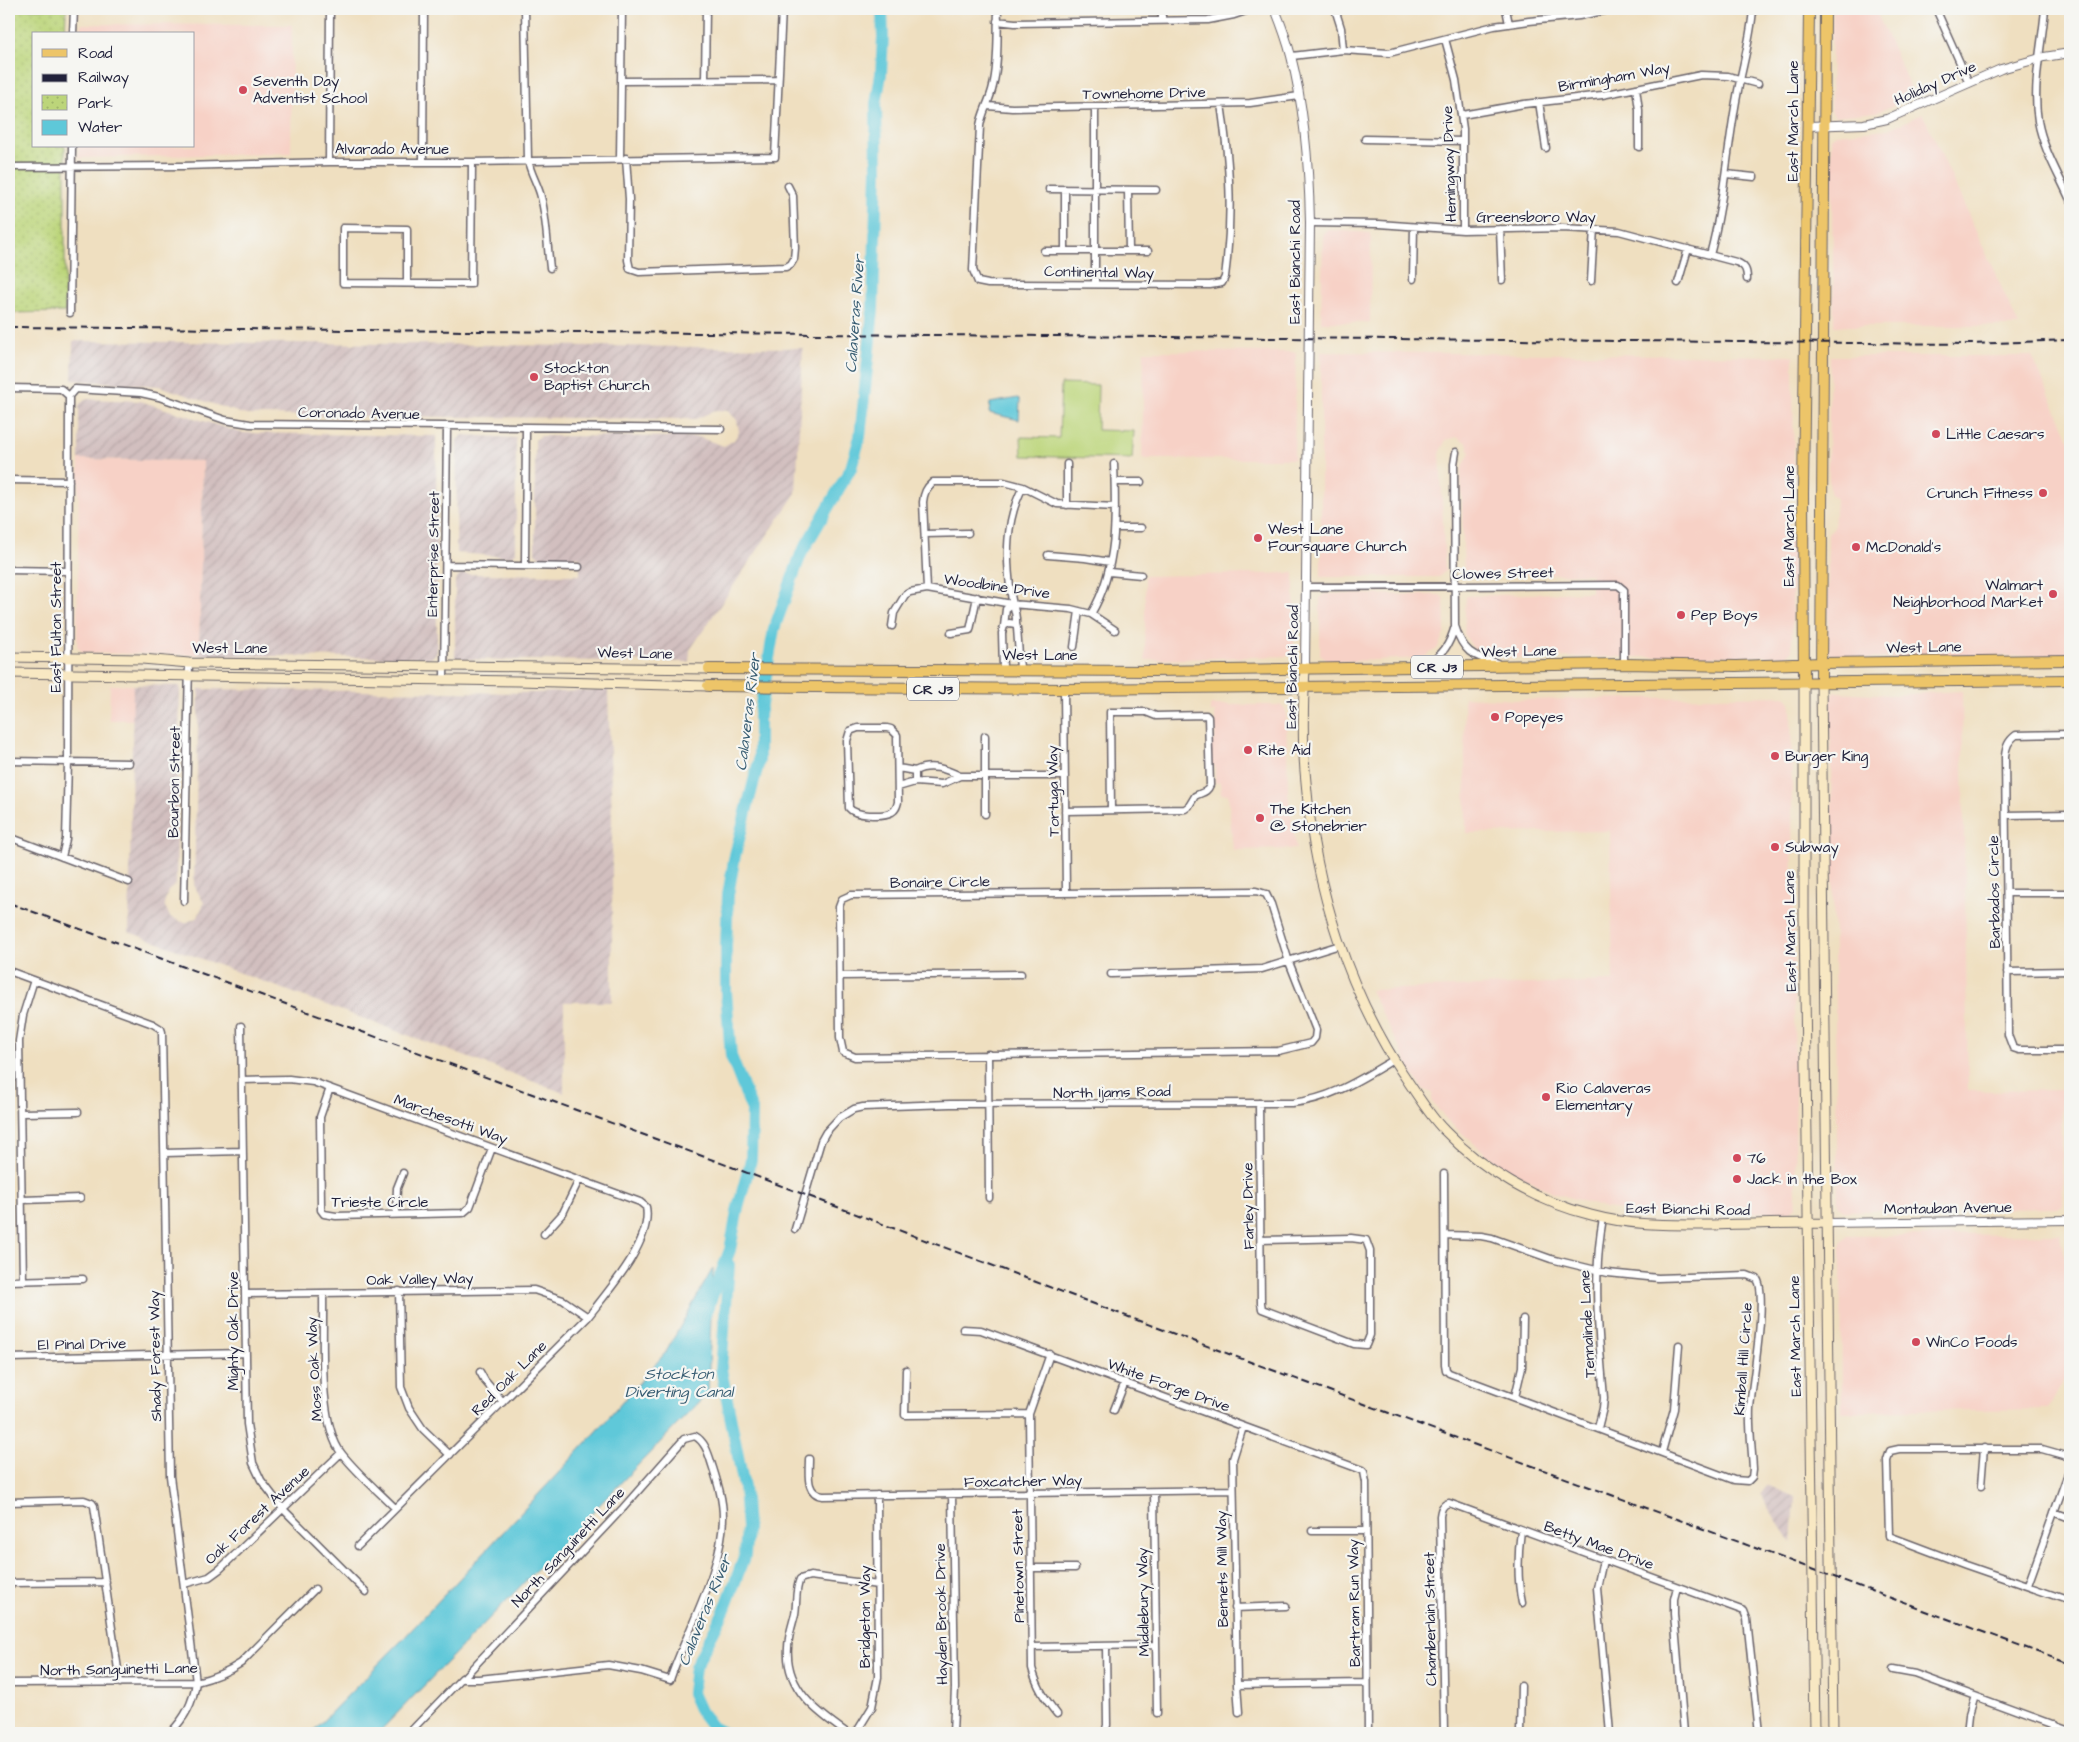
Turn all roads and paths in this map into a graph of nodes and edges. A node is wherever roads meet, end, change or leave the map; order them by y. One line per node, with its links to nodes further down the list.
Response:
1 (74, 9): 24 (street)
2 (330, 9): 52 (street)
3 (424, 9): 53 (street)
4 (525, 9): 51 (street)
5 (622, 9): 33 (street)
6 (706, 9): 31 (street)
7 (782, 9): 32 (street)
8 (998, 9): 22 (street)
9 (1162, 9): 21 (street)
10 (1252, 9): 21 (street)
11 (1275, 9): 28 (street, East Bianchi Road)
12 (1335, 9): 26 (street)
13 (1506, 9): 23 (street)
14 (1613, 9): 20 (street)
15 (1753, 9): 30 (street)
16 (1809, 9): 43 (main road, East March Lane)
17 (1825, 9): 44 (main road, East March Lane)
18 (1936, 9): 34 (street)
19 (2045, 9): 29 (street)
20 (1589, 11): 23 (street)
21 (1162, 20): 22 (street)
22 (997, 21): 40 (street)
23 (1509, 24): 25 (street)
24 (73, 32)
25 (1445, 39): 26 (street); 42 (street, Hemingway Drive)
26 (1343, 50): 28 (street)
27 (2070, 53): 29 (street, Holiday Drive)
28 (1292, 56): 37 (street, East Bianchi Road)
29 (2040, 58): 34 (street, Holiday Drive); 65 (street)
30 (1741, 79): 35 (street, Birmingham Way); 36 (street, Birmingham Way); 57 (street)
31 (705, 80): 32 (street); 33 (street)
32 (778, 80): 50 (street, Alvarado Avenue)
33 (621, 81): 50 (street)
34 (1969, 83): 44 (street, Holiday Drive)
35 (1758, 84)
36 (1636, 88): 38 (street, Birmingham Way); 47 (street)
37 (1299, 96): 39 (street, Townehome Drive); 66 (street, East Bianchi Road)
38 (1539, 102): 42 (street, Birmingham Way); 49 (street)
39 (1221, 104): 41 (street, Townehome Drive); 85 (street, Continental Way)
40 (988, 106): 41 (street, Townehome Drive); 85 (street, Continental Way)
41 (1095, 106): 62 (street)
42 (1462, 115): 46 (street, Hemingway Drive)
43 (1808, 126): 44 (street, Holiday Drive); 136 (main road, East March Lane)
44 (1823, 126): 133 (main road, East March Lane)
45 (1365, 139): 46 (street)
46 (1463, 141): 69 (street, Hemingway Drive)
47 (1639, 147)
48 (72, 148): 55 (street)
49 (1546, 148)
50 (623, 158): 51 (street, Alvarado Avenue); 59 (street)
51 (528, 160): 54 (street, Alvarado Avenue); 78 (street)
52 (329, 162): 53 (street, Alvarado Avenue); 55 (street, Alvarado Avenue)
53 (423, 162): 54 (street, Alvarado Avenue)
54 (472, 162): 83 (street)
55 (72, 166): 56 (street, Alvarado Avenue); 86 (street)
56 (9, 167)
57 (1726, 174): 58 (street); 77 (street)
58 (1754, 177)
59 (788, 186)
60 (1049, 189): 61 (street)
61 (1065, 189): 62 (street); 74 (street)
62 (1096, 190): 63 (street); 72 (street)
63 (1128, 190): 64 (street); 75 (street)
64 (1156, 190)
65 (2070, 200)
66 (1310, 222): 67 (street, Greensboro Way); 116 (street, East Bianchi Road)
67 (1414, 227): 69 (street, Greensboro Way); 79 (street)
68 (1594, 228): 70 (street, Greensboro Way); 71 (street, Greensboro Way); 82 (street)
69 (1463, 230): 70 (street, Greensboro Way)
70 (1500, 230): 81 (street)
71 (1688, 249): 77 (street, Greensboro Way); 84 (street)
72 (1096, 250): 74 (street); 75 (street); 85 (street)
73 (1044, 251): 74 (street)
74 (1065, 251)
75 (1129, 251): 76 (street)
76 (1148, 251)
77 (1710, 255): 80 (street, Greensboro Way)
78 (550, 268)
79 (1413, 279)
80 (1747, 279)
81 (1502, 280)
82 (1591, 281)
83 (407, 283): 83 (street)
84 (1678, 283)
85 (1095, 284)
86 (70, 313)
87 (9, 388): 88 (street)
88 (69, 396): 89 (street, Coronado Avenue); 96 (street, East Fulton Street)
89 (447, 427): 90 (street, Coronado Avenue); 108 (street, Enterprise Street)
90 (526, 427): 91 (street, Coronado Avenue); 109 (street)
91 (721, 429)
92 (1456, 452): 115 (street)
93 (1067, 464): 100 (street)
94 (1114, 464): 97 (street)
95 (9, 480): 96 (street)
96 (69, 481): 112 (street, East Fulton Street)
97 (1115, 482): 98 (street); 101 (street)
98 (1141, 482)
99 (1023, 487): 100 (street); 105 (street); 119 (street)
100 (1067, 505): 101 (street)
101 (1114, 507): 102 (street)
102 (1114, 528): 103 (street); 107 (street)
103 (1141, 528)
104 (968, 533): 105 (street)
105 (925, 534): 117 (street)
106 (1048, 555): 107 (street)
107 (1110, 562): 113 (street)
108 (446, 565): 109 (street); 134 (street, Enterprise Street)
109 (525, 566): 110 (street)
110 (579, 567)
111 (9, 570): 112 (street)
112 (68, 571): 130 (street, East Fulton Street)
113 (1109, 572): 114 (street); 121 (street)
114 (1141, 575)
115 (1454, 586): 116 (street, Clowes Street); 125 (street); 135 (street, Clowes Street)
116 (1306, 587): 141 (street, East Bianchi Road)
117 (927, 589): 118 (street, Woodbine Drive); 123 (street, Woodbine Drive)
118 (977, 597): 119 (street, Woodbine Drive); 127 (street)
119 (1012, 604): 120 (street, Woodbine Drive); 122 (street); 124 (street)
120 (1079, 611): 121 (street, Woodbine Drive); 128 (street)
121 (1091, 614): 126 (street, Woodbine Drive)
122 (1016, 624): 124 (street); 144 (street)
123 (892, 626)
124 (1004, 626): 143 (street)
125 (1455, 626): 137 (street); 138 (street)
126 (1115, 630)
127 (951, 633)
128 (1074, 647)
129 (9, 657): 130 (main road, West Lane / CR J3)
130 (69, 658): 132 (main road, West Lane / CR J3); 146 (street, East Fulton Street)
131 (2070, 660): 133 (main road, West Lane / CR J3)
132 (189, 662): 134 (main road, West Lane / CR J3); 147 (street, Bourbon Street)
133 (1821, 663): 136 (main road, West Lane / CR J3); 152 (main road, East March Lane)
134 (445, 664): 139 (main road, West Lane / CR J3); 149 (street, Enterprise Street)
135 (1624, 664): 136 (main road, West Lane / CR J3); 137 (main road, West Lane / CR J3)
136 (1804, 664): 151 (main road, East March Lane)
137 (1507, 666): 138 (main road, West Lane / CR J3)
138 (1424, 667): 141 (main road, West Lane / CR J3)
139 (588, 668): 140 (main road, West Lane / CR J3); 150 (main road)
140 (648, 668): 142 (main road, West Lane / CR J3); 153 (main road)
141 (1305, 668): 144 (main road, West Lane / CR J3); 155 (main road, East Bianchi Road)
142 (709, 669): 143 (main road, West Lane / CR J3)
143 (1003, 669): 144 (main road, West Lane / CR J3)
144 (1020, 669)
145 (9, 673): 146 (main road, West Lane / CR J3)
146 (69, 674): 147 (main road, West Lane / CR J3); 160 (street, East Fulton Street)
147 (189, 676): 149 (main road, West Lane / CR J3); 180 (street, Bourbon Street)
148 (2070, 680): 152 (main road, West Lane / CR J3)
149 (444, 681): 150 (main road, West Lane / CR J3)
150 (538, 682): 153 (main road, West Lane / CR J3)
151 (1804, 682): 152 (main road, West Lane / CR J3); 155 (main road, West Lane / CR J3); 213 (main road, East March Lane)
152 (1821, 682): 214 (main road, East March Lane)
153 (610, 683): 154 (main road, West Lane / CR J3)
154 (708, 686): 156 (main road, West Lane / CR J3)
155 (1304, 686): 156 (main road, West Lane / CR J3); 181 (main road, East Bianchi Road)
156 (1064, 689): 166 (street, Tortuga Way)
157 (2070, 734): 173 (street, Barbados Circle)
158 (985, 736): 165 (street)
159 (9, 761): 160 (street)
160 (68, 762): 161 (street); 175 (street, East Fulton Street)
161 (129, 763)
162 (898, 768): 163 (street); 168 (street); 168 (street)
163 (915, 771): 164 (street); 167 (street)
164 (960, 776): 165 (street); 167 (street)
165 (985, 776): 166 (street); 171 (street)
166 (1065, 776): 170 (street, Tortuga Way)
167 (915, 782): 168 (street)
168 (898, 787)
169 (1111, 810): 169 (street); 170 (street)
170 (1065, 811): 177 (street, Tortuga Way)
171 (985, 814)
172 (2070, 814): 173 (street)
173 (2006, 815): 178 (street, Barbados Circle)
174 (9, 837): 175 (street)
175 (62, 857): 176 (street)
176 (129, 882)
177 (1066, 892): 182 (street, Bonaire Circle); 188 (street, Bonaire Circle)
178 (2007, 893): 179 (street); 185 (street, Barbados Circle)
179 (2070, 893)
180 (184, 901)
181 (1340, 945): 182 (street); 193 (main road, East Bianchi Road)
182 (1289, 962): 187 (street); 192 (street, Bonaire Circle)
183 (9, 970): 189 (street)
184 (2070, 971): 185 (street)
185 (2007, 972): 191 (street, Barbados Circle)
186 (1020, 974): 188 (street)
187 (1111, 974)
188 (840, 976): 192 (street, Bonaire Circle)
189 (34, 980): 199 (street); 202 (street, Shady Forest Way)
190 (241, 1026): 194 (street, Mighty Oak Drive)
191 (2070, 1050)
192 (988, 1054): 197 (street)
193 (1393, 1060): 196 (street, North Ijams Road); 211 (main road, East Bianchi Road)
194 (242, 1080): 195 (street, Marchesotti Way); 201 (street, Mighty Oak Drive)
195 (330, 1088): 200 (street, Marchesotti Way); 210 (street, Trieste Circle)
196 (1259, 1103): 197 (street, North Ijams Road); 218 (street, Farley Drive)
197 (988, 1105): 207 (street); 215 (street, North Ijams Road)
198 (78, 1112): 199 (street)
199 (22, 1113): 208 (street)
200 (492, 1148): 205 (street, Marchesotti Way); 210 (street, Trieste Circle)
201 (242, 1151): 202 (street); 224 (street, Mighty Oak Drive)
202 (165, 1153): 232 (street, Shady Forest Way)
203 (403, 1173): 210 (street)
204 (1444, 1174): 217 (street)
205 (579, 1180): 209 (street, Marchesotti Way); 216 (street)
206 (80, 1198): 208 (street)
207 (989, 1198)
208 (23, 1200): 221 (street)
209 (646, 1207): 226 (street, Red Oak Lane)
210 (396, 1214)
211 (1603, 1218): 213 (main road, East Bianchi Road); 219 (street, Tennalinde Lane)
212 (2070, 1220): 214 (street, Montauban Avenue)
213 (1808, 1223): 214 (main road, East Bianchi Road); 313 (main road, East March Lane)
214 (1826, 1223): 314 (main road, East March Lane)
215 (795, 1229)
216 (544, 1234)
217 (1445, 1234): 219 (street, Kimball Hill Circle); 237 (street, Kimball Hill Circle)
218 (1260, 1240): 218 (street, Farley Drive)
219 (1596, 1271): 242 (street, Tennalinde Lane); 244 (street, Kimball Hill Circle)
220 (83, 1279): 221 (street)
221 (23, 1280): 222 (street)
222 (9, 1281)
223 (398, 1291): 225 (street, Oak Valley Way); 226 (street, Oak Valley Way); 246 (street)
224 (246, 1294): 225 (street, Oak Valley Way); 230 (street, Mighty Oak Drive)
225 (323, 1294): 245 (street, Moss Oak Way)
226 (588, 1317): 238 (street, Red Oak Lane)
227 (1523, 1319): 237 (street)
228 (963, 1329): 231 (street, White Forge Drive)
229 (1678, 1345): 244 (street)
230 (245, 1353): 232 (street, El Pinal Drive); 260 (street, Mighty Oak Drive)
231 (1050, 1354): 236 (street, White Forge Drive); 240 (street, Pinetown Street)
232 (168, 1356): 233 (street, El Pinal Drive); 272 (street, Shady Forest Way)
233 (9, 1358)
234 (906, 1370): 240 (street)
235 (480, 1372): 238 (street)
236 (1125, 1382): 239 (street); 241 (street, White Forge Drive)
237 (1515, 1397): 242 (street, Kimball Hill Circle)
238 (503, 1402): 246 (street, Red Oak Lane)
239 (1114, 1410)
240 (1029, 1414): 254 (street, Pinetown Street)
241 (1244, 1427): 250 (street, White Forge Drive); 252 (street, Bennets Mill Way)
242 (1598, 1428): 244 (street, Kimball Hill Circle)
243 (1984, 1448): 247 (street); 251 (street); 274 (street)
244 (1662, 1452)
245 (341, 1453): 259 (street, Moss Oak Way); 260 (street, Oak Forest Avenue)
246 (450, 1455): 259 (street, Red Oak Lane)
247 (2070, 1457)
248 (809, 1459): 256 (street, Foxcatcher Way)
249 (2070, 1468): 261 (street)
250 (1364, 1472): 265 (street, Bartram Run Way)
251 (1981, 1486)
252 (1233, 1490): 253 (street, Foxcatcher Way); 281 (street, Bennets Mill Way)
253 (1154, 1492): 254 (street, Foxcatcher Way); 282 (street, Middlebury Way)
254 (1029, 1493): 255 (street, Foxcatcher Way); 268 (street, Pinetown Street)
255 (952, 1494): 256 (street, Foxcatcher Way); 304 (street, Hayden Brook Drive)
256 (877, 1495): 273 (street, Bridgeton Way)
257 (9, 1502): 270 (street)
258 (1444, 1504): 263 (street, Betty Mae Drive); 308 (street, Chamberlain Street)
259 (395, 1508): 266 (street, Red Oak Lane)
260 (283, 1509): 272 (street, Oak Forest Avenue); 277 (street, Mighty Oak Drive)
261 (2054, 1512): 262 (street); 274 (street)
262 (2070, 1518)
263 (1521, 1530): 267 (street, Betty Mae Drive); 279 (street)
264 (1312, 1531): 265 (street)
265 (1366, 1531): 290 (street, Bartram Run Way)
266 (358, 1546)
267 (1603, 1560): 275 (street, Betty Mae Drive); 310 (street)
268 (1030, 1568): 269 (street); 284 (street, Pinetown Street)
269 (1075, 1568)
270 (106, 1582): 271 (street); 289 (street)
271 (9, 1583)
272 (184, 1584): 287 (street, Shady Forest Way)
273 (878, 1585): 302 (street); 303 (street, Bridgeton Way)
274 (2028, 1585): 278 (street)
275 (1677, 1587): 311 (street); 312 (street, Betty Mae Drive)
276 (315, 1589): 287 (street, North Sanguinetti Lane)
277 (366, 1592)
278 (2070, 1601)
279 (1522, 1603)
280 (1286, 1606): 281 (street)
281 (1235, 1608): 291 (street, Bennets Mill Way)
282 (1156, 1645): 283 (street); 295 (street, Middlebury Way)
283 (1106, 1646): 284 (street); 298 (street)
284 (1032, 1647): 296 (street, Pinetown Street)
285 (1893, 1670): 293 (street)
286 (463, 1678): 286 (street, North Sanguinetti Lane); 301 (street, North Sanguinetti Lane)
287 (196, 1682): 289 (street, North Sanguinetti Lane); 300 (street, Shady Forest Way)
288 (9, 1683): 289 (street, North Sanguinetti Lane)
289 (120, 1683)
290 (1367, 1683): 291 (street); 307 (street, Bartram Run Way)
291 (1237, 1684): 294 (street, Bennets Mill Way)
292 (1521, 1686): 309 (street)
293 (1975, 1696): 297 (street); 315 (street)
294 (1239, 1712)
295 (1157, 1713)
296 (1057, 1714)
297 (2053, 1724): 299 (street); 316 (street)
298 (1107, 1725): 305 (street); 306 (street)
299 (2070, 1730)
300 (170, 1733)
301 (409, 1733)
302 (847, 1733)
303 (856, 1733)
304 (953, 1733)
305 (1105, 1733)
306 (1110, 1733)
307 (1368, 1733)
308 (1444, 1733)
309 (1520, 1733)
310 (1610, 1733)
311 (1684, 1733)
312 (1759, 1733)
313 (1815, 1733)
314 (1833, 1733)
315 (1967, 1733)
316 (2050, 1733)

